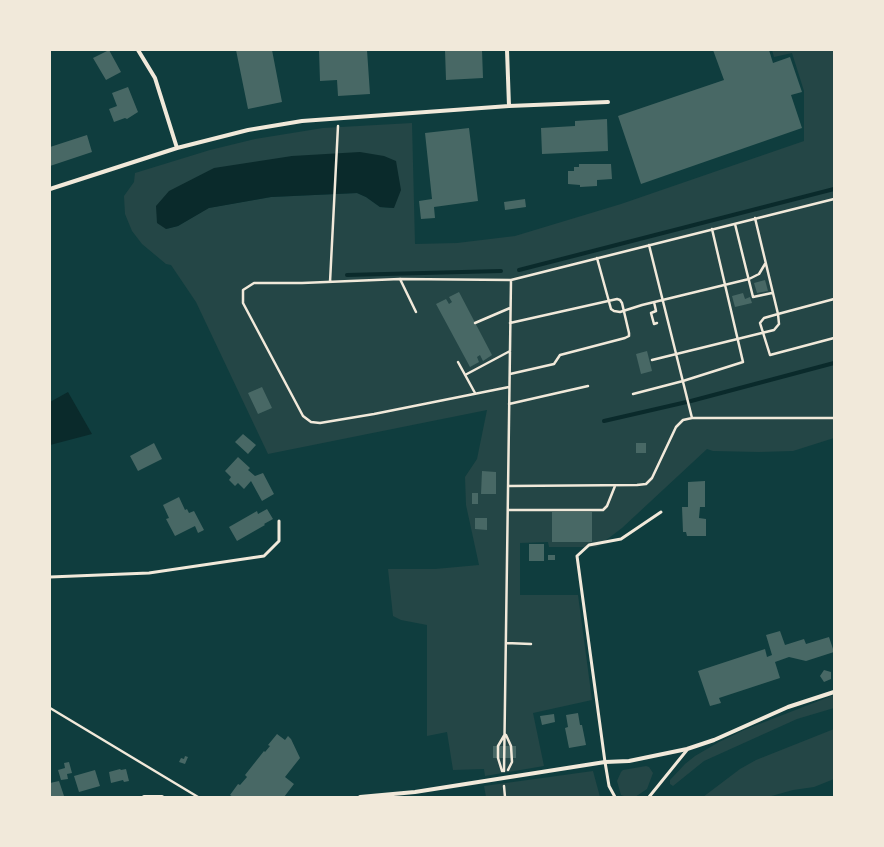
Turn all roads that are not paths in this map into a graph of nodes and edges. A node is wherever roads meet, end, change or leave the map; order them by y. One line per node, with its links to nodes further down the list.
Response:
1 (138, 50): 5 (street)
2 (507, 50): 4 (street)
3 (608, 102): 4 (street)
4 (509, 106): 5 (street)
5 (177, 148): 6 (street)
6 (50, 189)
7 (661, 512): 12 (lane)
8 (279, 521): 9 (lane)
9 (50, 577)
10 (834, 692): 11 (street)
11 (687, 749): 12 (street); 17 (lane)
12 (605, 762): 15 (street); 16 (lane)
13 (144, 797): 14 (street)
14 (162, 797)
15 (360, 797)
16 (615, 797)
17 (650, 797)

